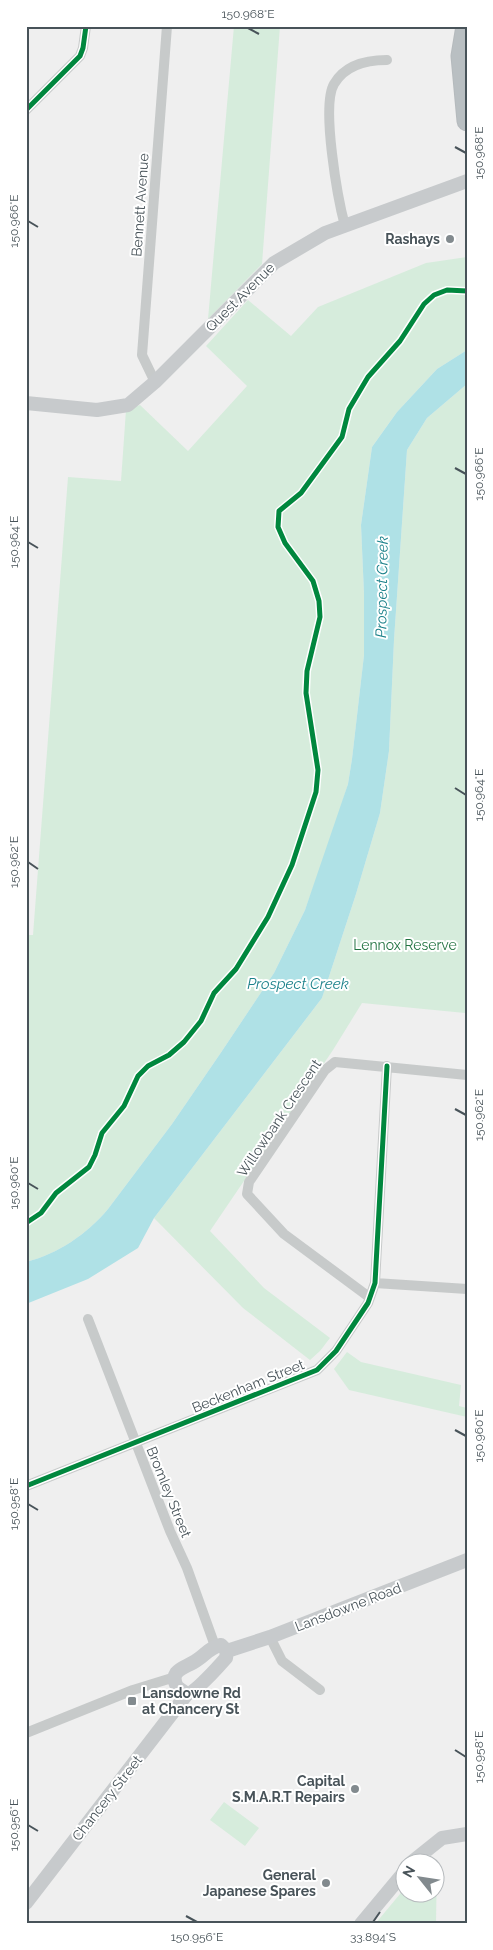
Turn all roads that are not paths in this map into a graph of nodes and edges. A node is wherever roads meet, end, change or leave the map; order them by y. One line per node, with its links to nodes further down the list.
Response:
1 (86, 26): 5 (street)
2 (167, 26): 9 (street, Bennett Avenue)
3 (466, 26): 6 (highway)
4 (387, 60): 8 (street)
5 (26, 110)
6 (467, 121)
7 (467, 181): 8 (main road, Quest Avenue)
8 (344, 226): 9 (main road, Quest Avenue)
9 (154, 382): 10 (main road, Quest Avenue)
10 (26, 403)
11 (388, 1066): 12 (street, Willowbank Crescent); 13 (street, Beckenham Street); 15 (street, Willowbank Crescent)
12 (467, 1075)
13 (375, 1283): 14 (street); 15 (street, Beckenham Street)
14 (467, 1288)
15 (369, 1297): 17 (street, Beckenham Street)
16 (88, 1319): 17 (street, Bromley Street)
17 (135, 1444): 18 (street, Beckenham Street); 21 (street, Bromley Street)
18 (26, 1486)
19 (467, 1560): 20 (main road, Lansdowne Road)
20 (270, 1637): 21 (main road, Lansdowne Road); 23 (street)
21 (221, 1648): 22 (main road, Lansdowne Road); 24 (main road, Chancery Street)
22 (175, 1677): 24 (main road); 25 (street)
23 (320, 1690)
24 (188, 1694): 29 (main road, Chancery Street)
25 (26, 1733)
26 (467, 1834): 27 (main road)
27 (424, 1852)
28 (396, 1882): 30 (main road)
29 (26, 1902)
30 (361, 1924)

